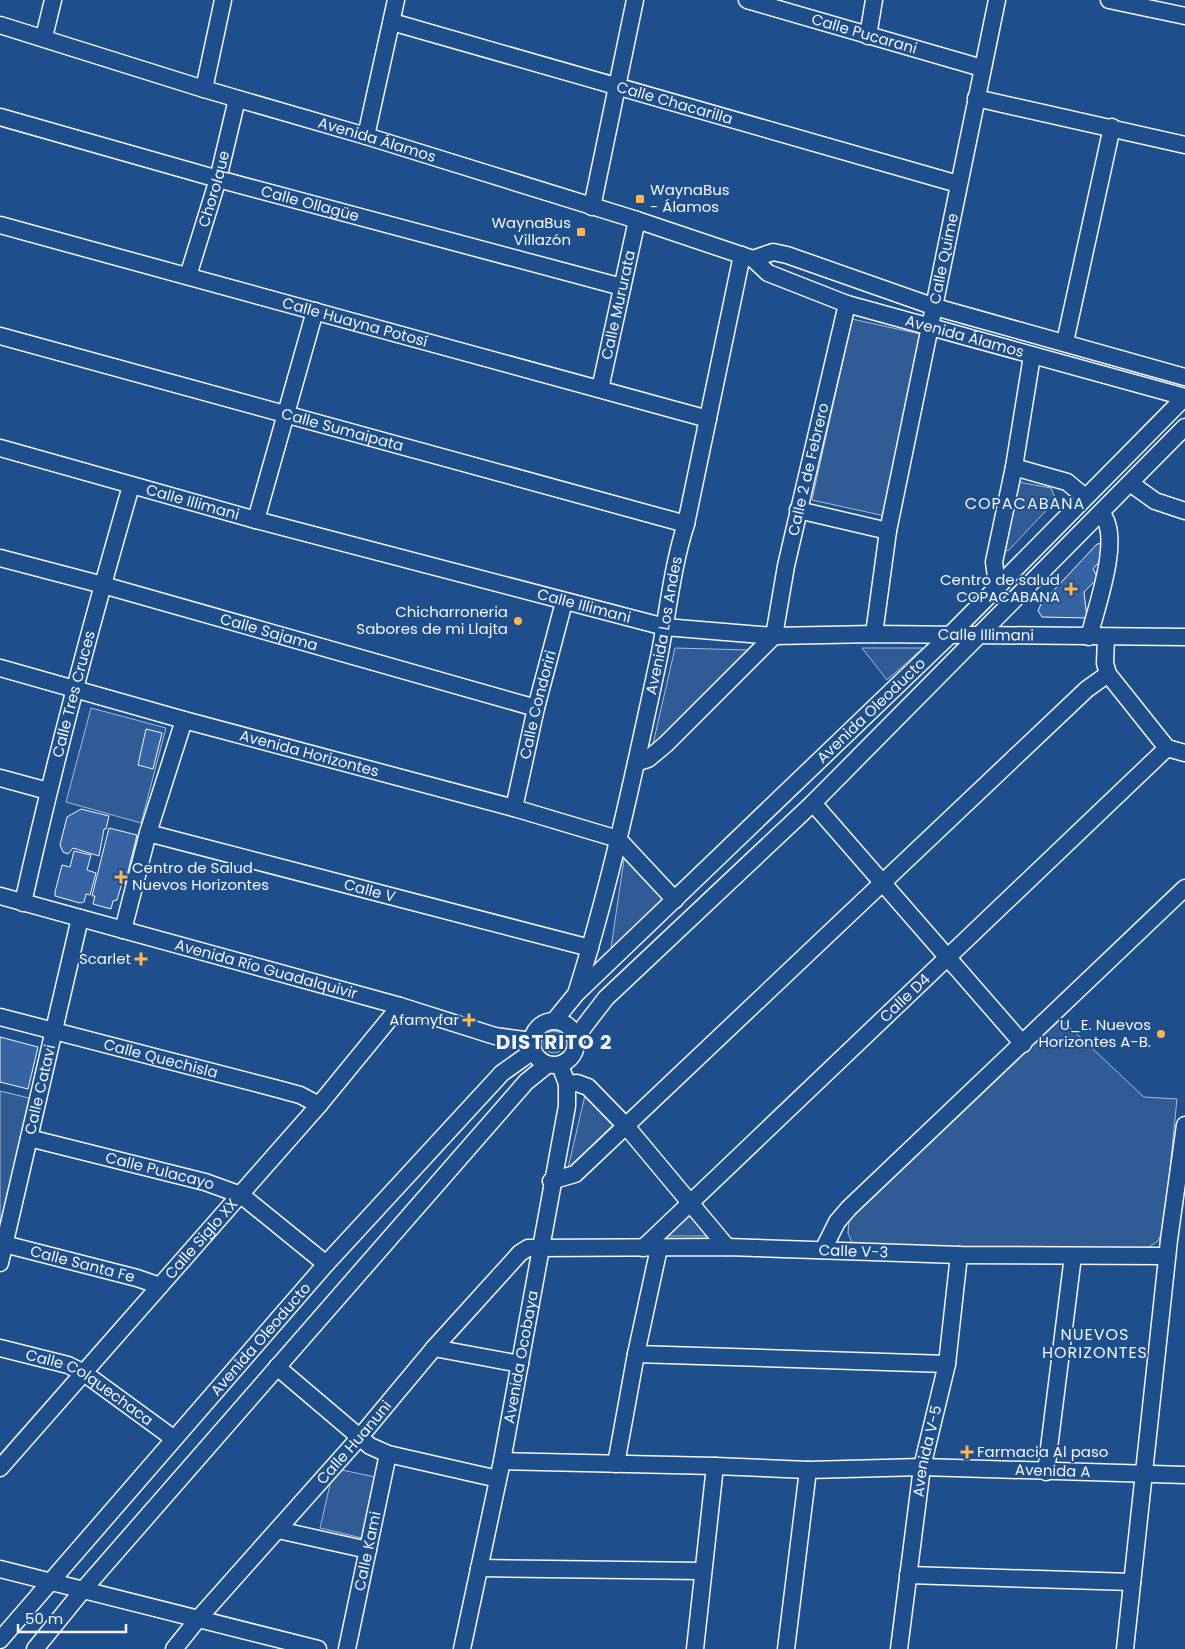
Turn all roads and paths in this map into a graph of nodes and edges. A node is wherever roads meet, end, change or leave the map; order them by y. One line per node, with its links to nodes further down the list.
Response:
1 (52, 0): 13 (street)
2 (223, 0): 16 (street)
3 (396, 0): 10 (street)
4 (635, 0): 15 (street)
5 (747, 0): 12 (street, Calle Pucarani)
6 (874, 0): 12 (street)
7 (997, 0): 14 (street, Calle Quime)
8 (1109, 0): 9 (street)
9 (1185, 16)
10 (392, 22): 15 (street, Calle Chacarilla); 21 (street)
11 (0, 25): 13 (street, Avenida Álamos)
12 (868, 36): 14 (street, Calle Pucarani)
13 (44, 37): 16 (street, Avenida Álamos)
14 (982, 68): 17 (street, Calle Quime)
15 (617, 87): 24 (street, Calle Chacarilla); 25 (street)
16 (204, 89): 18 (street, Avenida Álamos)
17 (976, 98): 20 (street); 24 (street, Calle Quime)
18 (237, 99): 21 (street, Avenida Álamos); 23 (street, Chorolque)
19 (0, 117): 23 (street, Calle Ollagüe)
20 (1112, 127): 22 (street); 36 (street)
21 (366, 136): 25 (street, Avenida Álamos)
22 (1185, 145)
23 (218, 179): 29 (street, Chorolque); 30 (street, Calle Ollagüe)
24 (958, 184): 32 (street, Calle Quime)
25 (592, 207): 26 (street, Avenida Álamos)
26 (637, 220): 28 (street, Avenida Álamos); 30 (street, Calle Mururata)
27 (0, 225): 29 (street, Calle Huayna Potosí)
28 (747, 257): 31 (street, Avenida Álamos); 32 (street, Avenida Álamos); 42 (street, Avenida Los Andes)
29 (188, 276): 33 (street, Calle Huayna Potosí)
30 (622, 287): 39 (street, Calle Mururata)
31 (847, 304): 34 (street, Avenida Álamos); 49 (street, Calle 2 de Febrero)
32 (934, 307): 34 (street, Calle Quime); 36 (street, Avenida Álamos)
33 (315, 311): 39 (street, Calle Huayna Potosí); 41 (street)
34 (930, 327): 37 (street, Avenida Álamos); 54 (street, Calle Quime)
35 (0, 336): 41 (street, Calle Sumaipata)
36 (1065, 342): 38 (street, Avenida Álamos)
37 (1032, 356): 40 (street, Avenida Álamos); 45 (street)
38 (1185, 377)
39 (600, 389): 42 (street, Calle Huayna Potosí)
40 (1185, 397): 48 (street, Avenida Oleoducto)
41 (286, 414): 52 (street); 53 (street, Calle Sumaipata)
42 (708, 419): 53 (street, Avenida Los Andes)
43 (1185, 427): 46 (street, Avenida Oleoducto)
44 (0, 448): 47 (street, Calle Illimani)
45 (1014, 467): 48 (street); 56 (street)
46 (1130, 483): 50 (street); 51 (street, Avenida Oleoducto)
47 (131, 486): 52 (street, Calle Illimani); 57 (street, Calle Tres Cruces)
48 (1085, 497): 56 (street, Avenida Oleoducto)
49 (798, 510): 54 (street); 62 (street, Calle 2 de Febrero)
50 (1185, 511)
51 (1101, 513): 63 (street, Avenida Oleoducto); 64 (street)
52 (256, 520): 58 (street, Calle Illimani)
53 (686, 524): 59 (street, Avenida Los Andes)
54 (888, 532): 60 (street, Calle Quime)
55 (0, 558): 57 (street, Calle Sajama)
56 (1000, 583): 61 (street, Avenida Oleoducto)
57 (102, 585): 69 (street, Calle Tres Cruces); 70 (street, Calle Sajama)
58 (564, 602): 59 (street, Calle Illimani); 70 (street, Calle Condoriri)
59 (665, 627): 62 (street, Calle Illimani); 74 (street, Avenida Los Andes)
60 (874, 634): 61 (street, Calle Illimani); 62 (street, Calle Illimani)
61 (950, 634): 63 (street, Calle Illimani); 84 (street, Avenida Oleoducto)
62 (774, 636): 74 (street)
63 (980, 636): 64 (street, Calle Illimani); 77 (street, Avenida Oleoducto)
64 (1089, 637): 65 (street, Calle Illimani)
65 (1106, 637): 66 (street, Calle Illimani); 68 (street)
66 (1185, 637)
67 (0, 668): 69 (street, Avenida Horizontes)
68 (1108, 674): 72 (street); 81 (street)
69 (77, 689): 71 (street, Avenida Horizontes); 76 (street, Calle Tres Cruces)
70 (536, 708): 78 (street, Calle Condoriri)
71 (184, 720): 78 (street, Avenida Horizontes); 79 (street)
72 (1167, 748): 73 (street); 89 (street, Calle D4)
73 (1185, 752)
74 (636, 763): 80 (street, Avenida Los Andes)
75 (0, 778): 76 (street)
76 (48, 791): 85 (street, Calle Tres Cruces)
77 (813, 803): 81 (street); 95 (street, Avenida Oleoducto)
78 (514, 808): 80 (street, Avenida Horizontes)
79 (148, 834): 87 (street); 88 (street, Calle V)
80 (618, 839): 84 (street); 88 (street, Avenida Los Andes)
81 (882, 883): 89 (street); 101 (street)
82 (1185, 888): 96 (street)
83 (0, 896): 85 (street, Avenida Río Guadalquivir)
84 (676, 900): 90 (street, Avenida Oleoducto)
85 (23, 902): 86 (street, Avenida Río Guadalquivir)
86 (80, 918): 87 (street, Avenida Río Guadalquivir); 94 (street, Calle Catavi)
87 (123, 930): 91 (street, Avenida Río Guadalquivir)
88 (590, 948): 90 (street, Avenida Los Andes)
89 (947, 958): 96 (street); 106 (street, Calle D4)
90 (576, 994): 93 (street, Avenida Oleoducto)
91 (400, 1006): 97 (street, Avenida Río Guadalquivir); 100 (street, Calle Siglo XX)
92 (0, 1017): 94 (street, Calle Quechisla)
93 (554, 1021): 95 (street); 97 (street)
94 (54, 1031): 100 (street, Calle Quechisla); 103 (street, Calle Catavi)
95 (576, 1037): 98 (street)
96 (1023, 1044): 112 (street)
97 (532, 1046): 98 (street); 116 (street, Avenida Oleoducto)
98 (554, 1065): 99 (street, Avenida Ocobaya); 123 (street, Avenida Oleoducto)
99 (567, 1084): 101 (street); 104 (street, Avenida Ocobaya)
100 (320, 1105): 105 (street, Calle Siglo XX)
101 (626, 1126): 104 (street); 106 (street)
102 (1185, 1127): 108 (street)
103 (29, 1138): 105 (street, Calle Pulacayo); 107 (street, Calle Catavi)
104 (551, 1181): 110 (street, Avenida Ocobaya)
105 (240, 1195): 116 (street, Calle Pulacayo); 117 (street, Calle Siglo XX)
106 (690, 1203): 109 (street); 111 (street, Calle D4)
107 (4, 1235): 115 (street, Calle Catavi); 117 (street, Calle Santa Fe)
108 (1174, 1245): 114 (street, Calle V-3); 135 (street)
109 (727, 1247): 111 (street, Calle V-3); 112 (street, Calle V-3)
110 (540, 1248): 111 (street, Calle V-3); 119 (street, Calle Huanuni); 121 (street, Avenida Ocobaya)
111 (651, 1248): 120 (street)
112 (823, 1250): 113 (street, Calle V-3)
113 (959, 1255): 114 (street, Calle V-3); 122 (street, Avenida V-5)
114 (1073, 1256): 134 (street)
115 (0, 1263)
116 (326, 1264): 125 (street, Avenida Oleoducto)
117 (160, 1286): 124 (street, Calle Siglo XX)
118 (0, 1348): 124 (street, Calle Colquechaca)
119 (434, 1348): 121 (street); 126 (street, Calle Huanuni)
120 (636, 1354): 122 (street); 129 (street)
121 (520, 1364): 128 (street, Avenida Ocobaya)
122 (947, 1364): 131 (street, Avenida V-5)
123 (277, 1367): 126 (street); 146 (street, Avenida Oleoducto)
124 (84, 1373): 125 (street, Calle Colquechaca); 132 (street, Calle Siglo XX)
125 (173, 1438): 144 (street, Avenida Oleoducto)
126 (359, 1438): 127 (street); 138 (street, Calle Huanuni)
127 (388, 1454): 137 (street); 139 (street, Calle Kami)
128 (502, 1461): 129 (street, Avenida A); 137 (street, Avenida Ocobaya)
129 (616, 1464): 130 (street, Avenida A)
130 (715, 1466): 133 (street, Avenida A); 142 (street)
131 (922, 1467): 133 (street, Avenida A); 134 (street, Avenida A); 143 (street, Avenida V-5)
132 (0, 1468)
133 (808, 1470): 155 (street)
134 (1046, 1472): 135 (street, Avenida A)
135 (1144, 1474): 136 (street, Avenida A); 145 (street)
136 (1185, 1475)
137 (498, 1479): 140 (street, Avenida Ocobaya)
138 (278, 1530): 139 (street); 147 (street, Calle Huanuni)
139 (368, 1550): 152 (street, Calle Kami)
140 (479, 1568): 142 (street); 153 (street, Avenida Ocobaya)
141 (0, 1569): 144 (street)
142 (703, 1571): 154 (street)
143 (908, 1575): 145 (street); 156 (street, Avenida V-5)
144 (49, 1581): 146 (street); 148 (street, Avenida Oleoducto)
145 (1132, 1582): 157 (street)
146 (83, 1590): 147 (street); 149 (street, Avenida Oleoducto)
147 (198, 1619): 150 (street, Calle Huanuni); 151 (street)
148 (0, 1640)
149 (35, 1649)
150 (174, 1649)
151 (318, 1649)
152 (347, 1649)
153 (462, 1649)
154 (695, 1649)
155 (786, 1649)
156 (899, 1649)
157 (1125, 1649)

